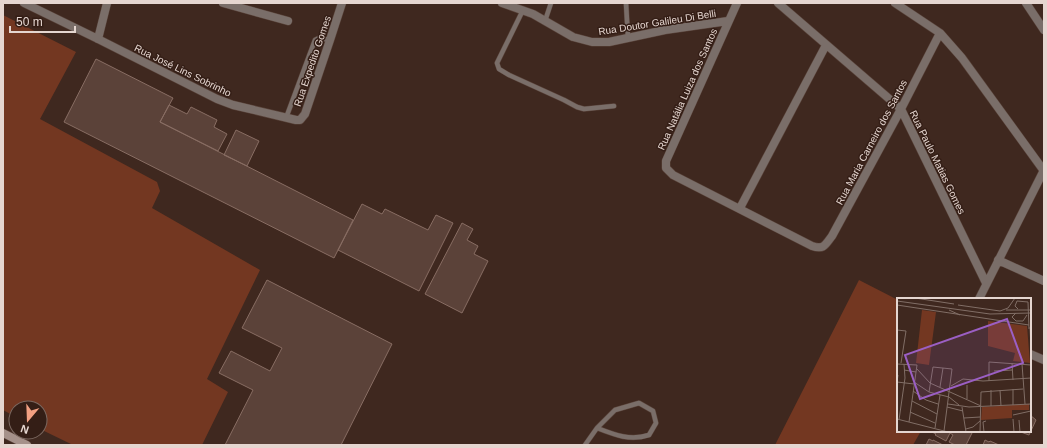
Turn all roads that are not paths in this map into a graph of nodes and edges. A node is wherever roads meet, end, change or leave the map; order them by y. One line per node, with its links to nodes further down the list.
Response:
1 (24, 3): 19 (street, Rua José Lins Sobrinho)
2 (107, 3): 19 (street)
3 (223, 3): 13 (street)
4 (342, 3): 20 (street, Rua Expedito Gomes)
5 (502, 3): 12 (street, Rua Doutor Galileu Di Belli)
6 (551, 3): 14 (lane)
7 (626, 3): 18 (lane)
8 (737, 3): 15 (street, Rua Natália Luiza dos Santos)
9 (778, 3): 21 (street, Rua Paulo Matias Gomes)
10 (895, 3): 17 (street)
11 (1026, 3): 16 (street)
12 (523, 10): 14 (street, Rua Doutor Galileu Di Belli); 22 (lane)
13 (288, 21)
14 (544, 21): 18 (street, Rua Doutor Galileu Di Belli)
15 (728, 21): 18 (street, Rua Doutor Galileu Di Belli); 27 (street, Rua Natália Luiza dos Santos)
16 (1044, 30)
17 (940, 33): 23 (street, Rua Maria Carneiro dos Santos); 26 (street)
18 (628, 38)
19 (98, 39): 24 (street, Rua José Lins Sobrinho)
20 (330, 40): 24 (lane); 25 (street, Rua Expedito Gomes)
21 (826, 45): 23 (street, Rua Paulo Matias Gomes); 27 (street)
22 (614, 106)
23 (901, 109): 27 (street, Rua Maria Carneiro dos Santos); 30 (street, Rua Paulo Matias Gomes)
24 (286, 118): 25 (street, Rua José Lins Sobrinho)
25 (296, 120)
26 (1044, 170): 28 (street)
27 (740, 208)
28 (998, 260): 29 (street); 30 (street)
29 (1044, 281)
30 (986, 283): 31 (street)
31 (979, 298)
32 (1031, 354): 33 (street)
33 (1044, 360)
34 (597, 428): 34 (lane); 37 (lane)
35 (3, 433): 36 (main road)
36 (28, 445)
37 (585, 445)

